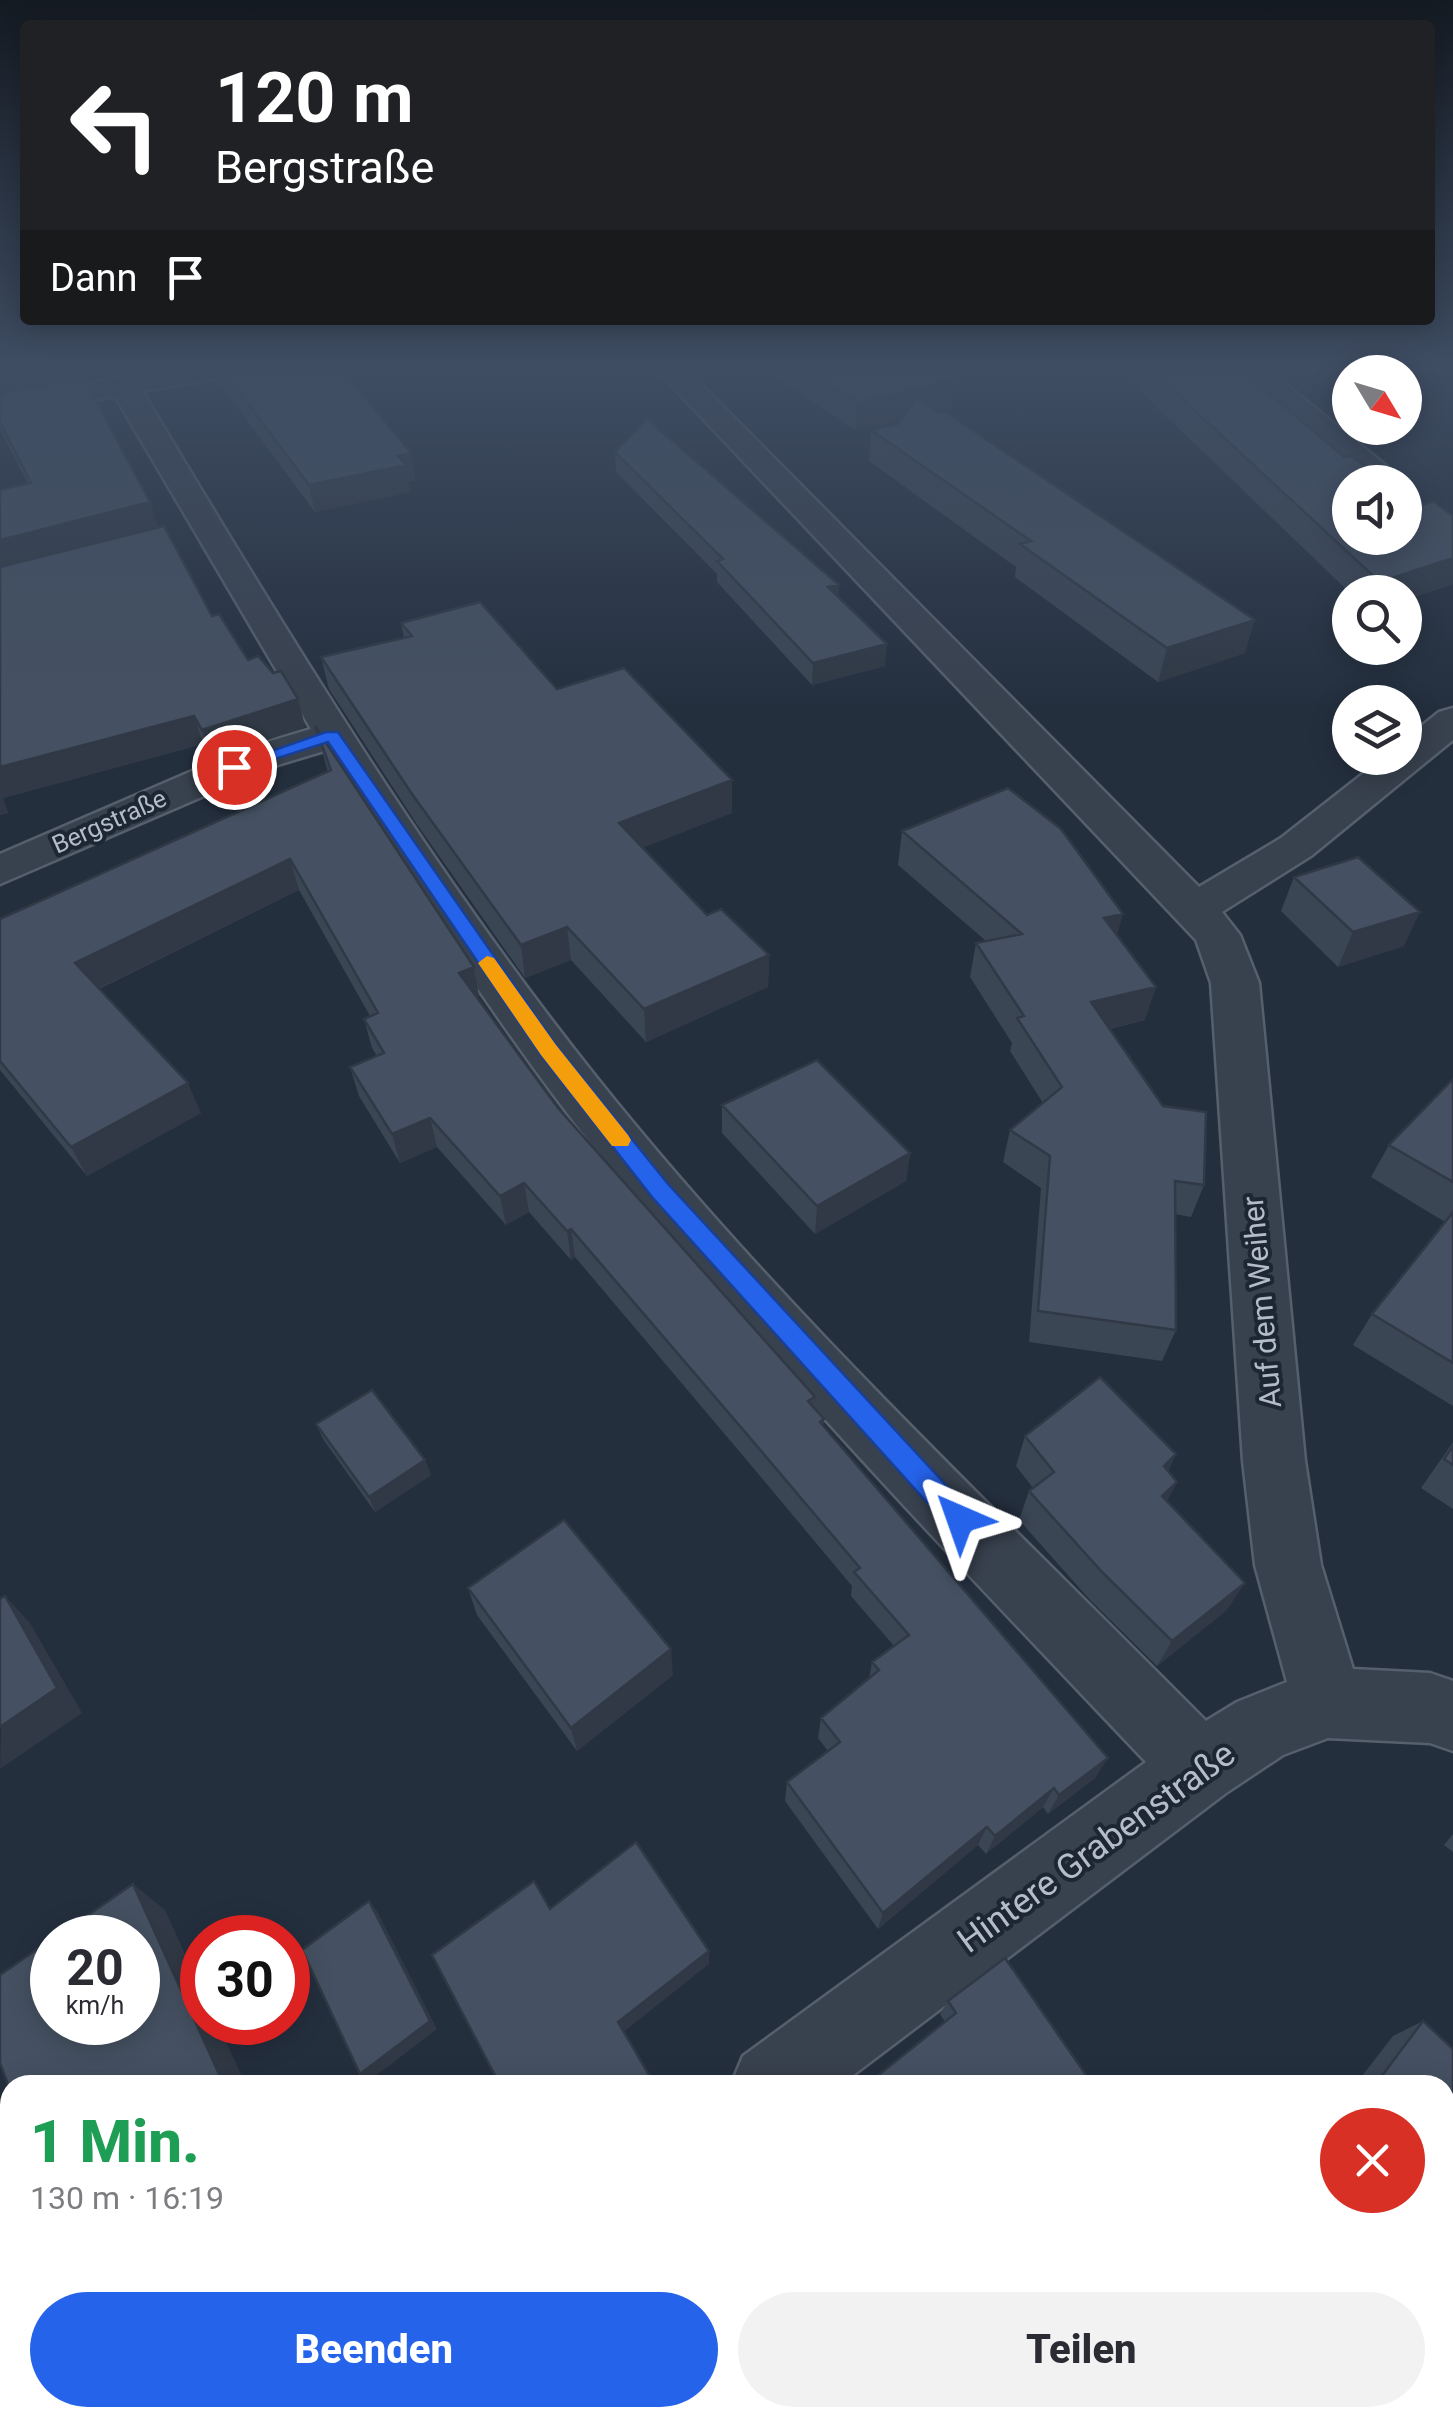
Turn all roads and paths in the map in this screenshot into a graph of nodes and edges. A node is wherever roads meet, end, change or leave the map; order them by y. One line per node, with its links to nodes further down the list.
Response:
1 (166, 482): 4 (street)
2 (780, 482): 6 (street, Auf dem Weiher)
3 (1453, 720): 6 (street)
4 (332, 736): 5 (street, Bergstraße); 9 (street)
5 (0, 870)
6 (1193, 908): 7 (street, Auf dem Weiher)
7 (1328, 1703): 8 (street, Hintere Grabenstraße); 9 (street, Hintere Grabenstraße)
8 (1453, 1716)
9 (1200, 1767): 10 (street, Hintere Grabenstraße)
10 (785, 2075)

